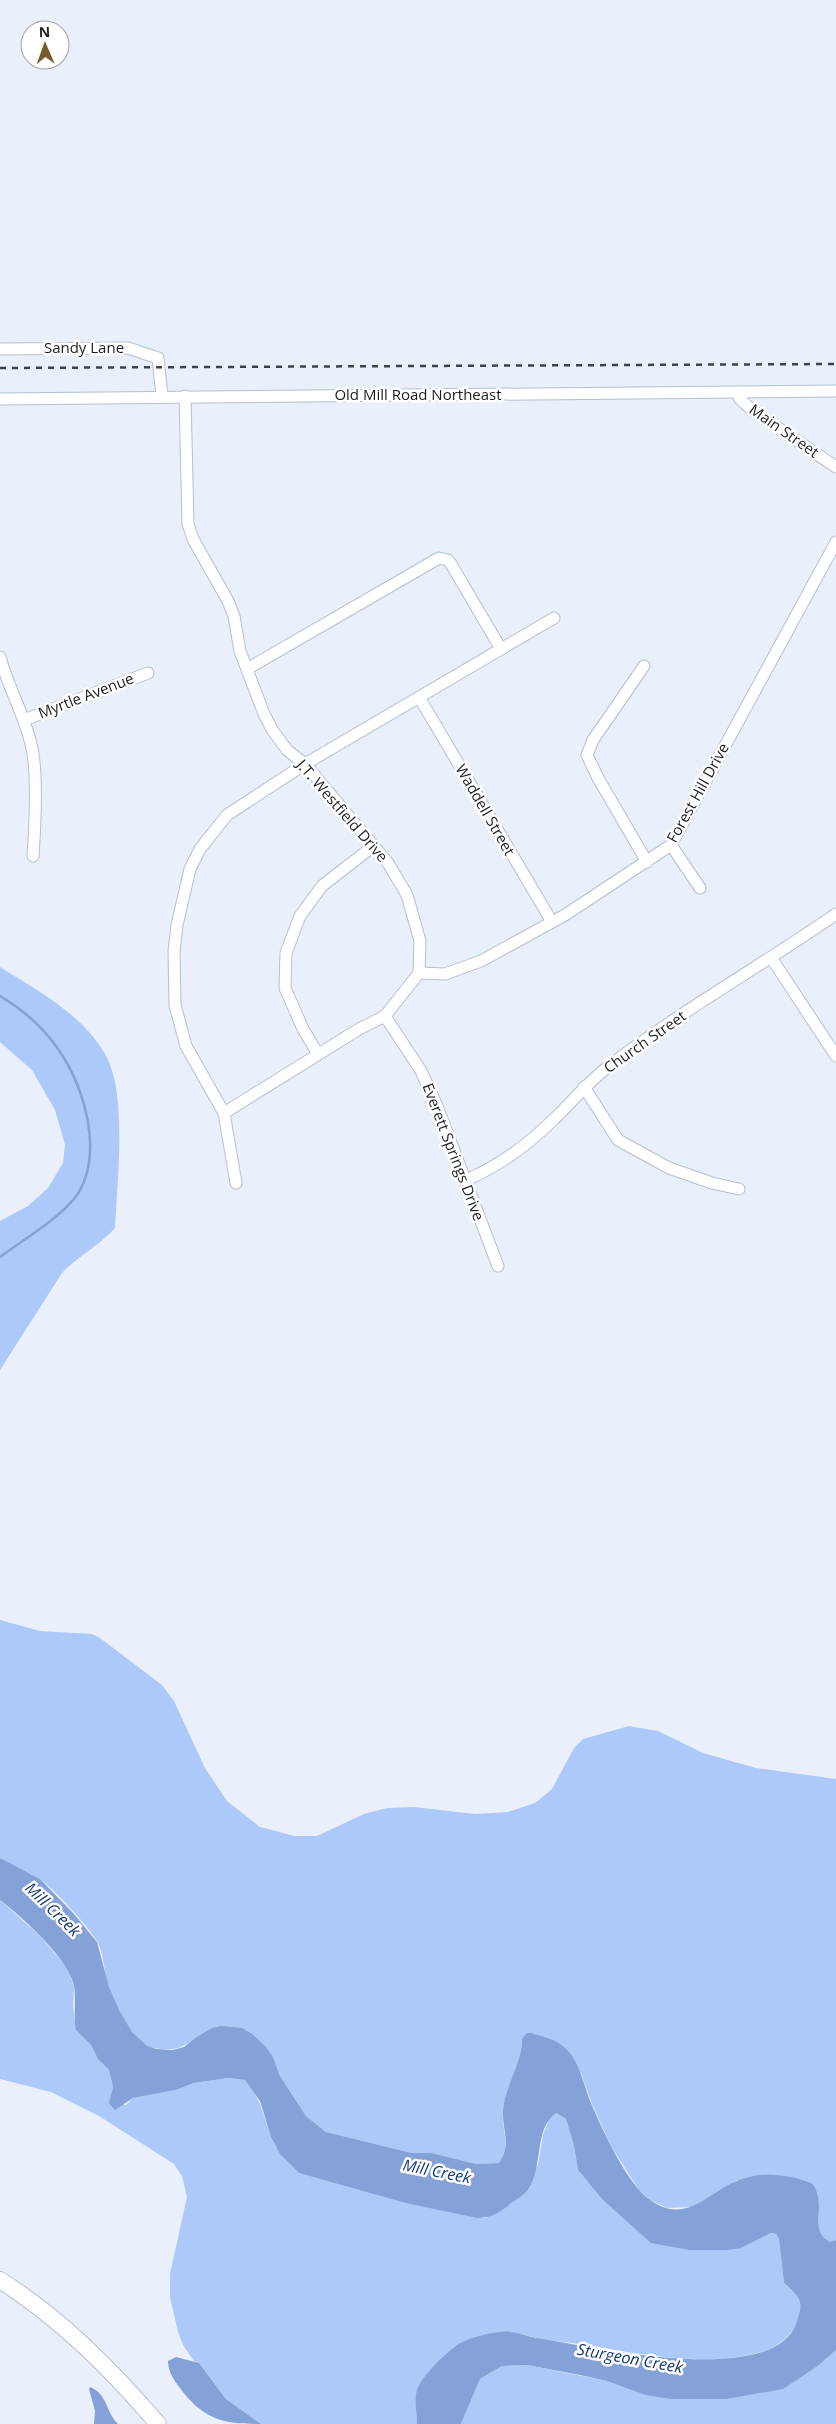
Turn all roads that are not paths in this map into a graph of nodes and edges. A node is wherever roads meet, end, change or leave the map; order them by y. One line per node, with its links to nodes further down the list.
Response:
1 (0, 348): 4 (street, Sandy Lane)
2 (836, 391): 3 (street, Old Mill Road Northeast)
3 (737, 392): 5 (street, Old Mill Road Northeast); 7 (street, Main Street)
4 (162, 396): 5 (street, Old Mill Road Northeast); 6 (street, Old Mill Road Northeast)
5 (186, 396): 13 (street, J.T. Westfield Drive)
6 (0, 399)
7 (836, 467)
8 (836, 542): 18 (street, Forest Hill Drive)
9 (554, 618): 10 (street)
10 (501, 649): 13 (street); 15 (street)
11 (0, 657): 16 (street)
12 (644, 666): 21 (street)
13 (247, 669): 17 (street, J.T. Westfield Drive)
14 (148, 672): 16 (street, Myrtle Avenue)
15 (419, 697): 17 (street); 24 (street, Waddell Street)
16 (24, 720): 20 (street)
17 (305, 764): 19 (street, J.T. Westfield Drive); 31 (street)
18 (672, 845): 21 (street, Forest Hill Drive); 22 (street)
19 (372, 847): 26 (street, J.T. Westfield Drive); 28 (street)
20 (32, 856)
21 (647, 862): 24 (street, Forest Hill Drive)
22 (700, 888)
23 (836, 914): 25 (street, Church Street)
24 (552, 922): 26 (street, Forest Hill Drive)
25 (772, 958): 29 (street); 30 (street, Church Street)
26 (419, 973): 27 (street)
27 (385, 1016): 28 (street); 32 (street, Everett Springs Drive)
28 (318, 1054): 31 (street)
29 (836, 1056)
30 (584, 1087): 32 (street, Church Street); 34 (street)
31 (224, 1113): 33 (street)
32 (464, 1181): 35 (street, Everett Springs Drive)
33 (236, 1183)
34 (738, 1190)
35 (498, 1266)
36 (0, 2280): 37 (main road)
37 (158, 2424)

